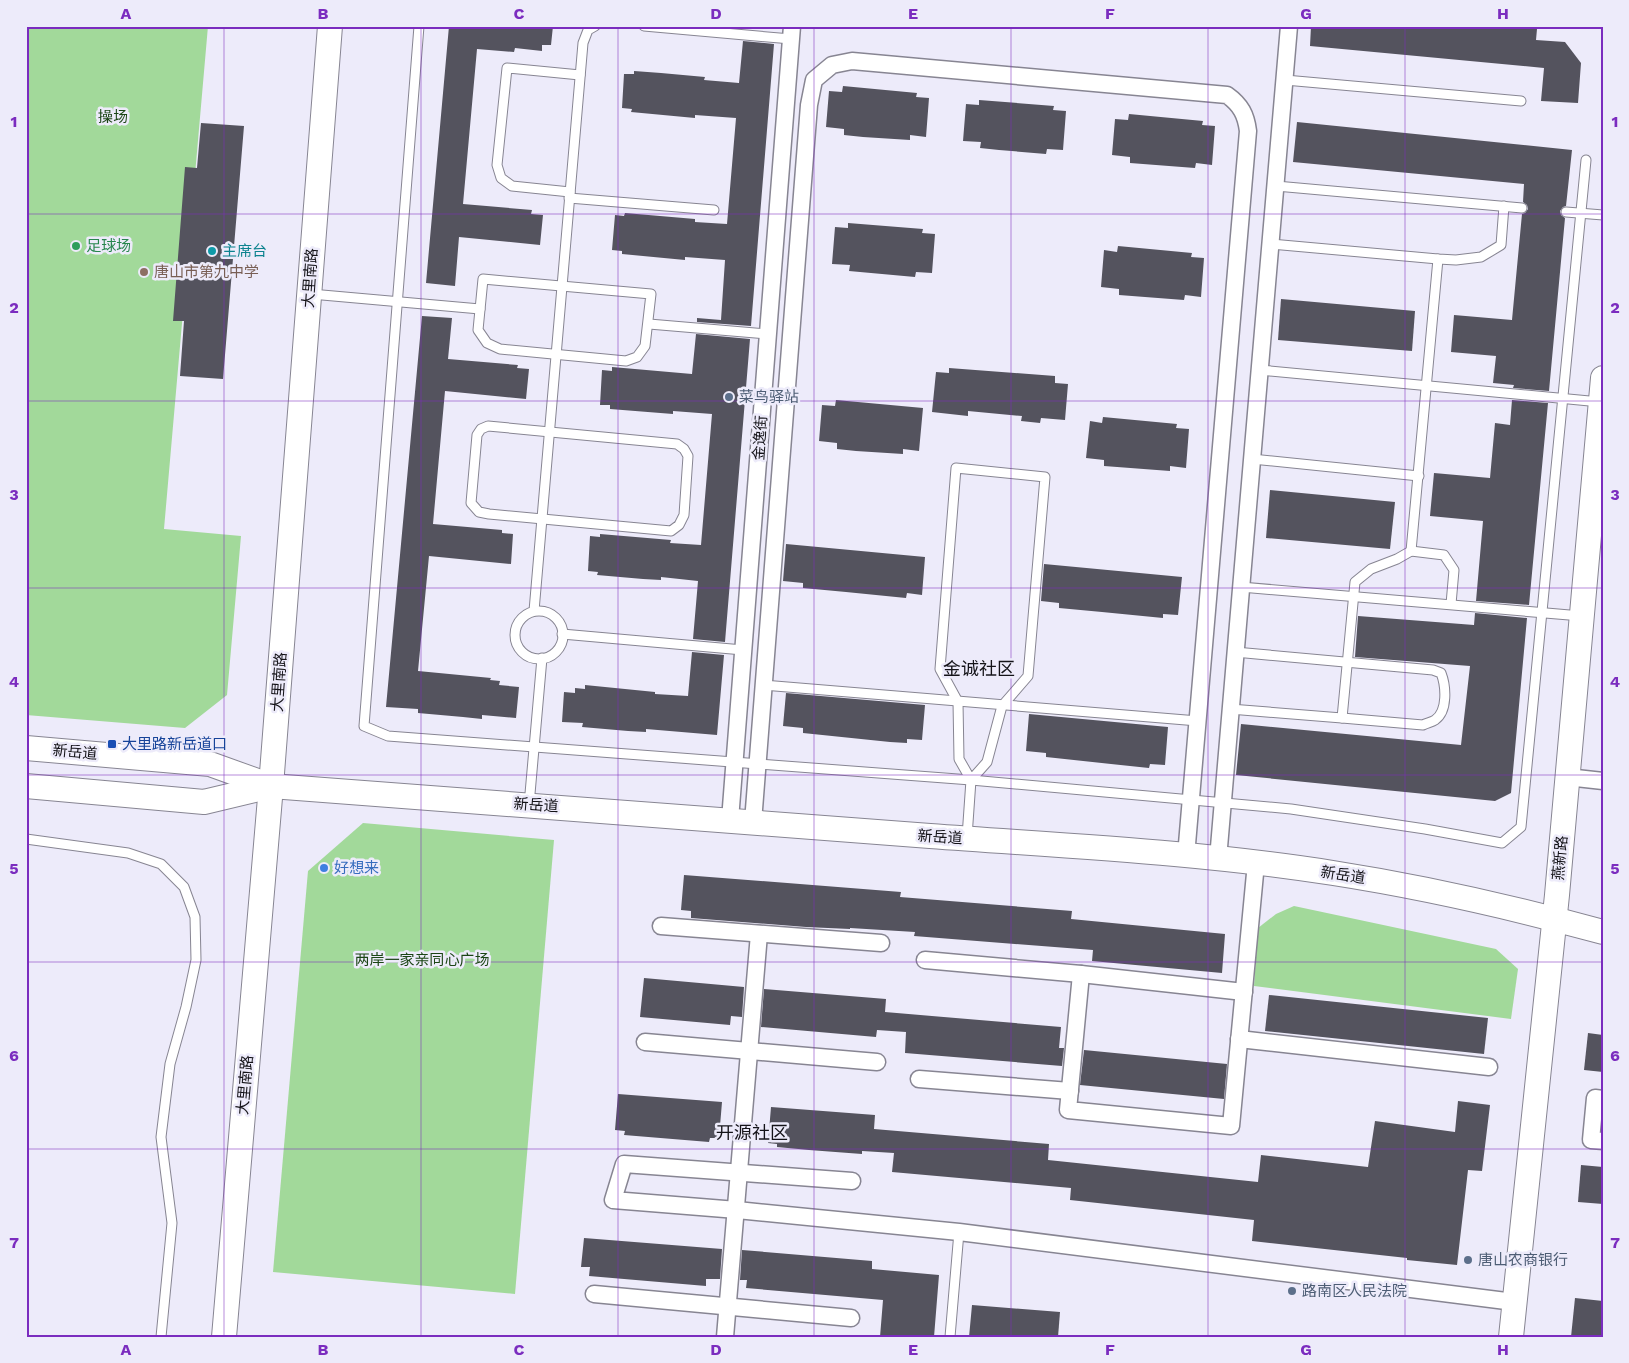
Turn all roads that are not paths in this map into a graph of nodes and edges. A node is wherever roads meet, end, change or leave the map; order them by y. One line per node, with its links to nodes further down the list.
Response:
1 (330, 26): 22 (street, 大里南路)
2 (419, 26): 23 (lane)
3 (595, 26): 7 (lane)
4 (644, 26): 6 (lane)
5 (1289, 26): 8 (street)
6 (792, 33): 26 (street, 金逸街)
7 (580, 75): 12 (lane); 12 (lane)
8 (1285, 80): 9 (lane); 11 (street)
9 (1521, 101)
10 (1586, 160): 17 (lane)
11 (1276, 186): 13 (lane); 19 (street)
12 (570, 195): 15 (lane); 21 (lane)
13 (1504, 206): 14 (lane); 20 (lane)
14 (1522, 208)
15 (714, 210)
16 (1566, 212): 17 (lane)
17 (1581, 213): 18 (lane); 31 (lane)
18 (1603, 215)
19 (1271, 244): 20 (lane); 28 (street)
20 (1438, 259): 30 (lane)
21 (562, 286): 24 (lane); 25 (lane); 27 (lane)
22 (309, 294): 23 (lane); 63 (street, 大里南路)
23 (397, 301): 24 (lane); 56 (lane)
24 (480, 308): 27 (lane)
25 (648, 324): 26 (lane); 27 (lane)
26 (768, 334): 45 (street, 金逸街)
27 (556, 355): 33 (lane)
28 (1260, 370): 30 (lane); 34 (street)
29 (1603, 378): 32 (street, 燕新路)
30 (1427, 386): 31 (lane); 35 (lane)
31 (1563, 398): 32 (lane); 42 (lane)
32 (1600, 402): 43 (street, 燕新路)
33 (550, 432): 36 (lane); 36 (lane); 36 (lane)
34 (1252, 459): 35 (lane); 38 (street)
35 (1419, 476): 37 (lane)
36 (542, 519): 41 (lane)
37 (1411, 551): 39 (lane); 40 (lane)
38 (1241, 587): 39 (lane); 46 (street)
39 (1353, 596): 40 (lane); 48 (lane)
40 (1452, 604): 42 (lane)
41 (534, 611): 44 (lane); 47 (lane)
42 (1542, 612): 43 (lane); 65 (lane)
43 (1582, 616): 59 (street, 燕新路)
44 (562, 634): 45 (lane); 47 (lane)
45 (743, 650): 57 (street, 金逸街)
46 (1235, 652): 48 (lane); 52 (street)
47 (542, 658): 56 (lane)
48 (1347, 663): 53 (lane); 53 (lane)
49 (763, 685): 50 (lane); 54 (street); 58 (street)
50 (958, 702): 51 (lane); 51 (lane); 60 (lane)
51 (1002, 706): 54 (lane); 60 (lane)
52 (1230, 708): 53 (lane); 65 (street)
53 (1342, 718)
54 (1198, 721): 64 (street)
55 (26, 748): 63 (street, 新岳道)
56 (534, 748): 57 (lane); 66 (lane)
57 (734, 763): 58 (lane); 67 (street, 金逸街)
58 (757, 764): 60 (lane); 67 (street)
59 (1567, 777): 61 (street); 73 (street, 燕新路)
60 (971, 780): 64 (lane); 69 (lane)
61 (1603, 781)
62 (26, 786): 63 (street, 新岳道)
63 (271, 786): 66 (street, 新岳道); 99 (street, 大里南路)
64 (1191, 800): 65 (lane); 70 (street)
65 (1222, 803): 71 (street)
66 (529, 805): 67 (street, 新岳道)
67 (741, 821): 69 (street, 新岳道)
68 (26, 839): 98 (lane)
69 (967, 839): 70 (street, 新岳道)
70 (1186, 856): 71 (street, 新岳道)
71 (1218, 859): 72 (street, 新岳道)
72 (1256, 863): 73 (street, 新岳道); 80 (street)
73 (1554, 919): 75 (street, 新岳道); 95 (street, 燕新路)
74 (661, 926): 76 (street)
75 (1603, 932)
76 (759, 934): 77 (street); 83 (street)
77 (881, 943)
78 (925, 960): 79 (street)
79 (1081, 974): 80 (street); 87 (street)
80 (1244, 992): 81 (street)
81 (1239, 1039): 85 (street); 87 (street)
82 (644, 1042): 83 (street)
83 (750, 1051): 84 (street); 90 (street)
84 (877, 1062)
85 (1488, 1066)
86 (919, 1079): 87 (street)
87 (1070, 1091)
88 (1603, 1099): 89 (street)
89 (1603, 1141)
90 (740, 1172): 91 (street); 92 (street); 92 (street)
91 (852, 1181)
92 (737, 1210): 93 (street); 96 (street)
93 (959, 1232): 95 (street); 101 (lane)
94 (594, 1294): 96 (street)
95 (1514, 1302): 102 (street, 燕新路)
96 (728, 1307): 97 (street); 100 (street)
97 (851, 1318)
98 (161, 1337)
99 (224, 1337)
100 (726, 1337)
101 (950, 1337)
102 (1511, 1337)

